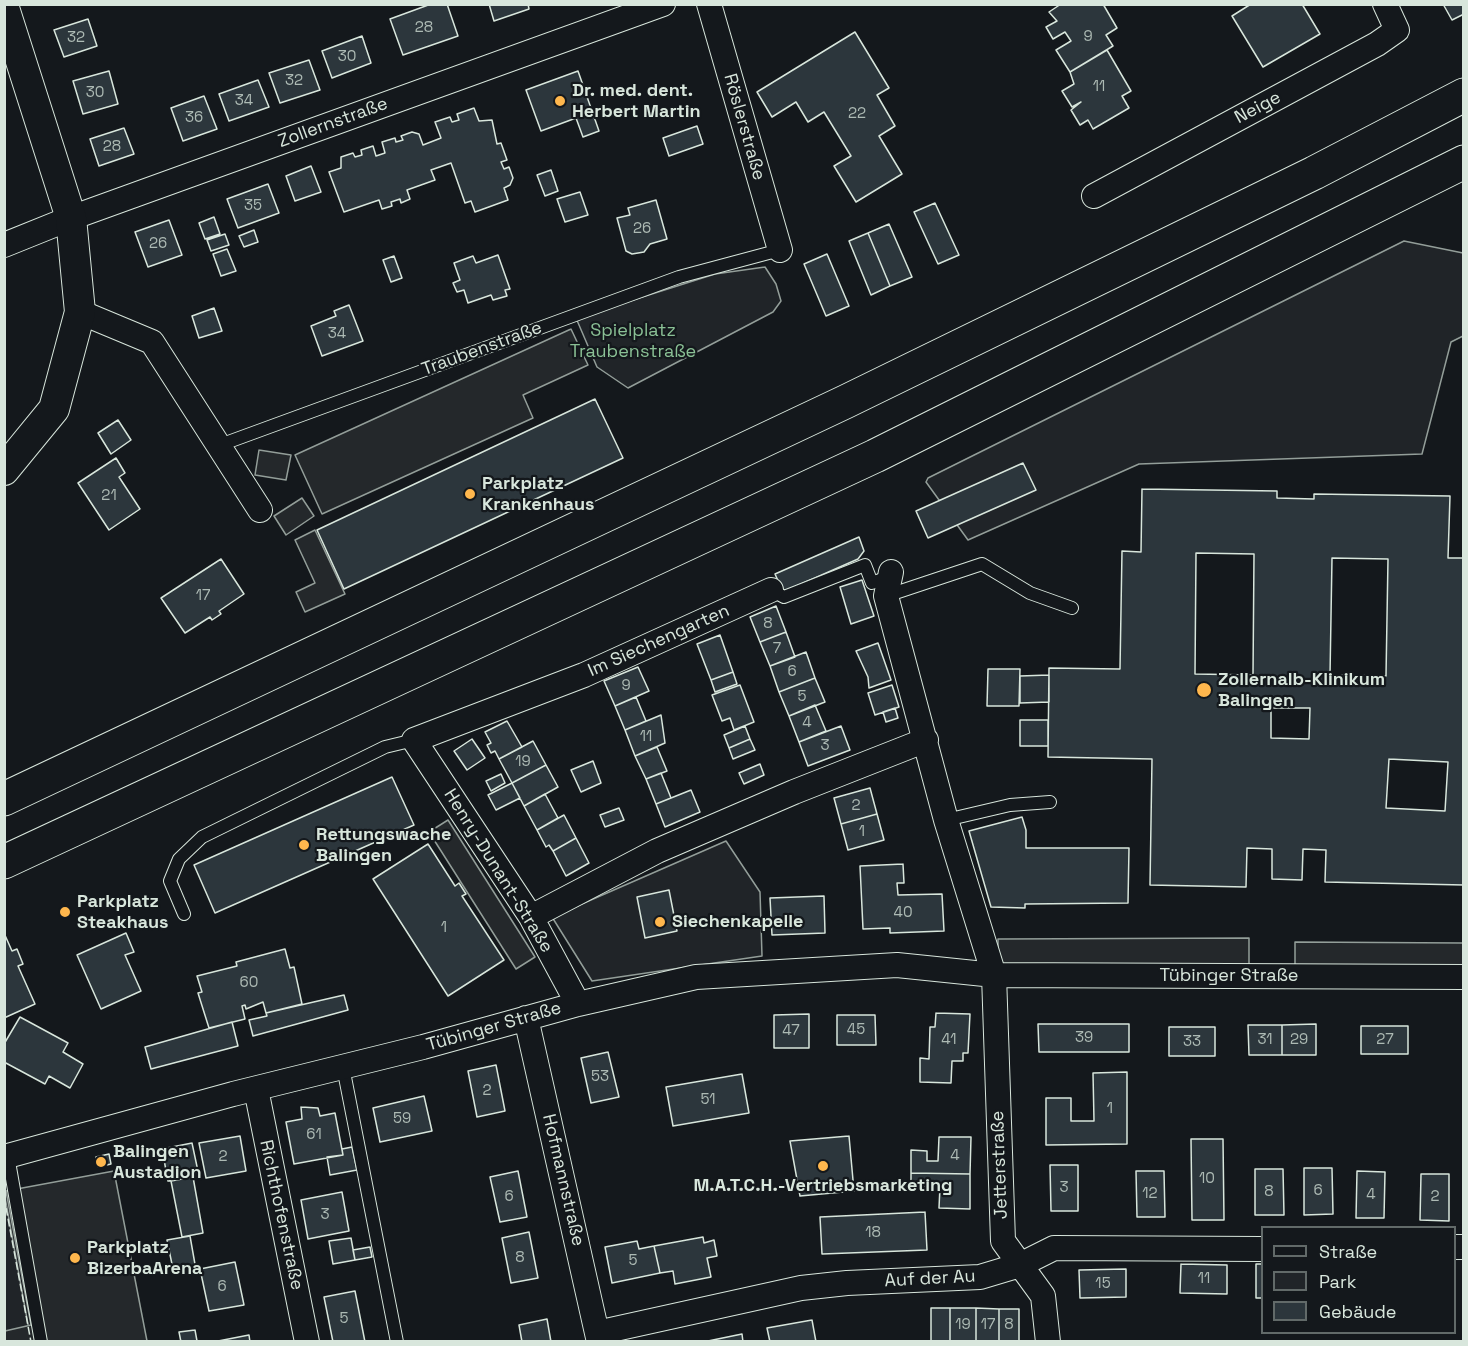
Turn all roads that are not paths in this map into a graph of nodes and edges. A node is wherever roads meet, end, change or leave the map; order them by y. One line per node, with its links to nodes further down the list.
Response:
1 (663, 4): 9 (street, Zollernstraße)
2 (709, 4): 12 (street, Röslerstraße)
3 (1385, 4): 8 (street, Neige)
4 (4, 8): 9 (street)
5 (1464, 95): 22 (highway)
6 (1464, 162): 10 (highway)
7 (1464, 190): 10 (highway)
8 (1094, 196)
9 (71, 218): 11 (street, Zollernstraße); 13 (street)
10 (1352, 220): 25 (highway)
11 (4, 245)
12 (780, 250): 14 (lane, Traubenstraße)
13 (81, 312): 14 (street); 15 (street)
14 (220, 445): 16 (street)
15 (4, 470)
16 (260, 510)
17 (889, 581): 18 (lane, Im Siechengarten); 19 (lane); 21 (street)
18 (771, 590): 20 (street, Im Siechengarten)
19 (1072, 608)
20 (414, 740): 26 (lane); 27 (street, Henry-Dunant-Straße)
21 (926, 740): 24 (street); 27 (street)
22 (4, 799)
23 (1050, 802): 24 (lane)
24 (946, 820): 28 (street)
25 (4, 862)
26 (184, 914)
27 (531, 917): 30 (street, Henry-Dunant-Straße)
28 (994, 975): 29 (street, Tübinger Straße); 30 (street, Tübinger Straße); 36 (street, Jetterstraße)
29 (1464, 977)
30 (578, 1004): 31 (street, Tübinger Straße)
31 (526, 1018): 32 (street, Tübinger Straße); 37 (street, Hofmannstraße)
32 (343, 1067): 33 (street, Tübinger Straße); 40 (lane)
33 (255, 1089): 34 (street, Tübinger Straße); 39 (street, Richthofenstraße)
34 (6, 1156): 38 (lane)
35 (1261, 1249): 36 (street, Auf der Au)
36 (1020, 1265): 37 (street, Auf der Au); 41 (street, Jetterstraße)
37 (598, 1337)
38 (40, 1341)
39 (307, 1341)
40 (397, 1341)
41 (1048, 1341)

